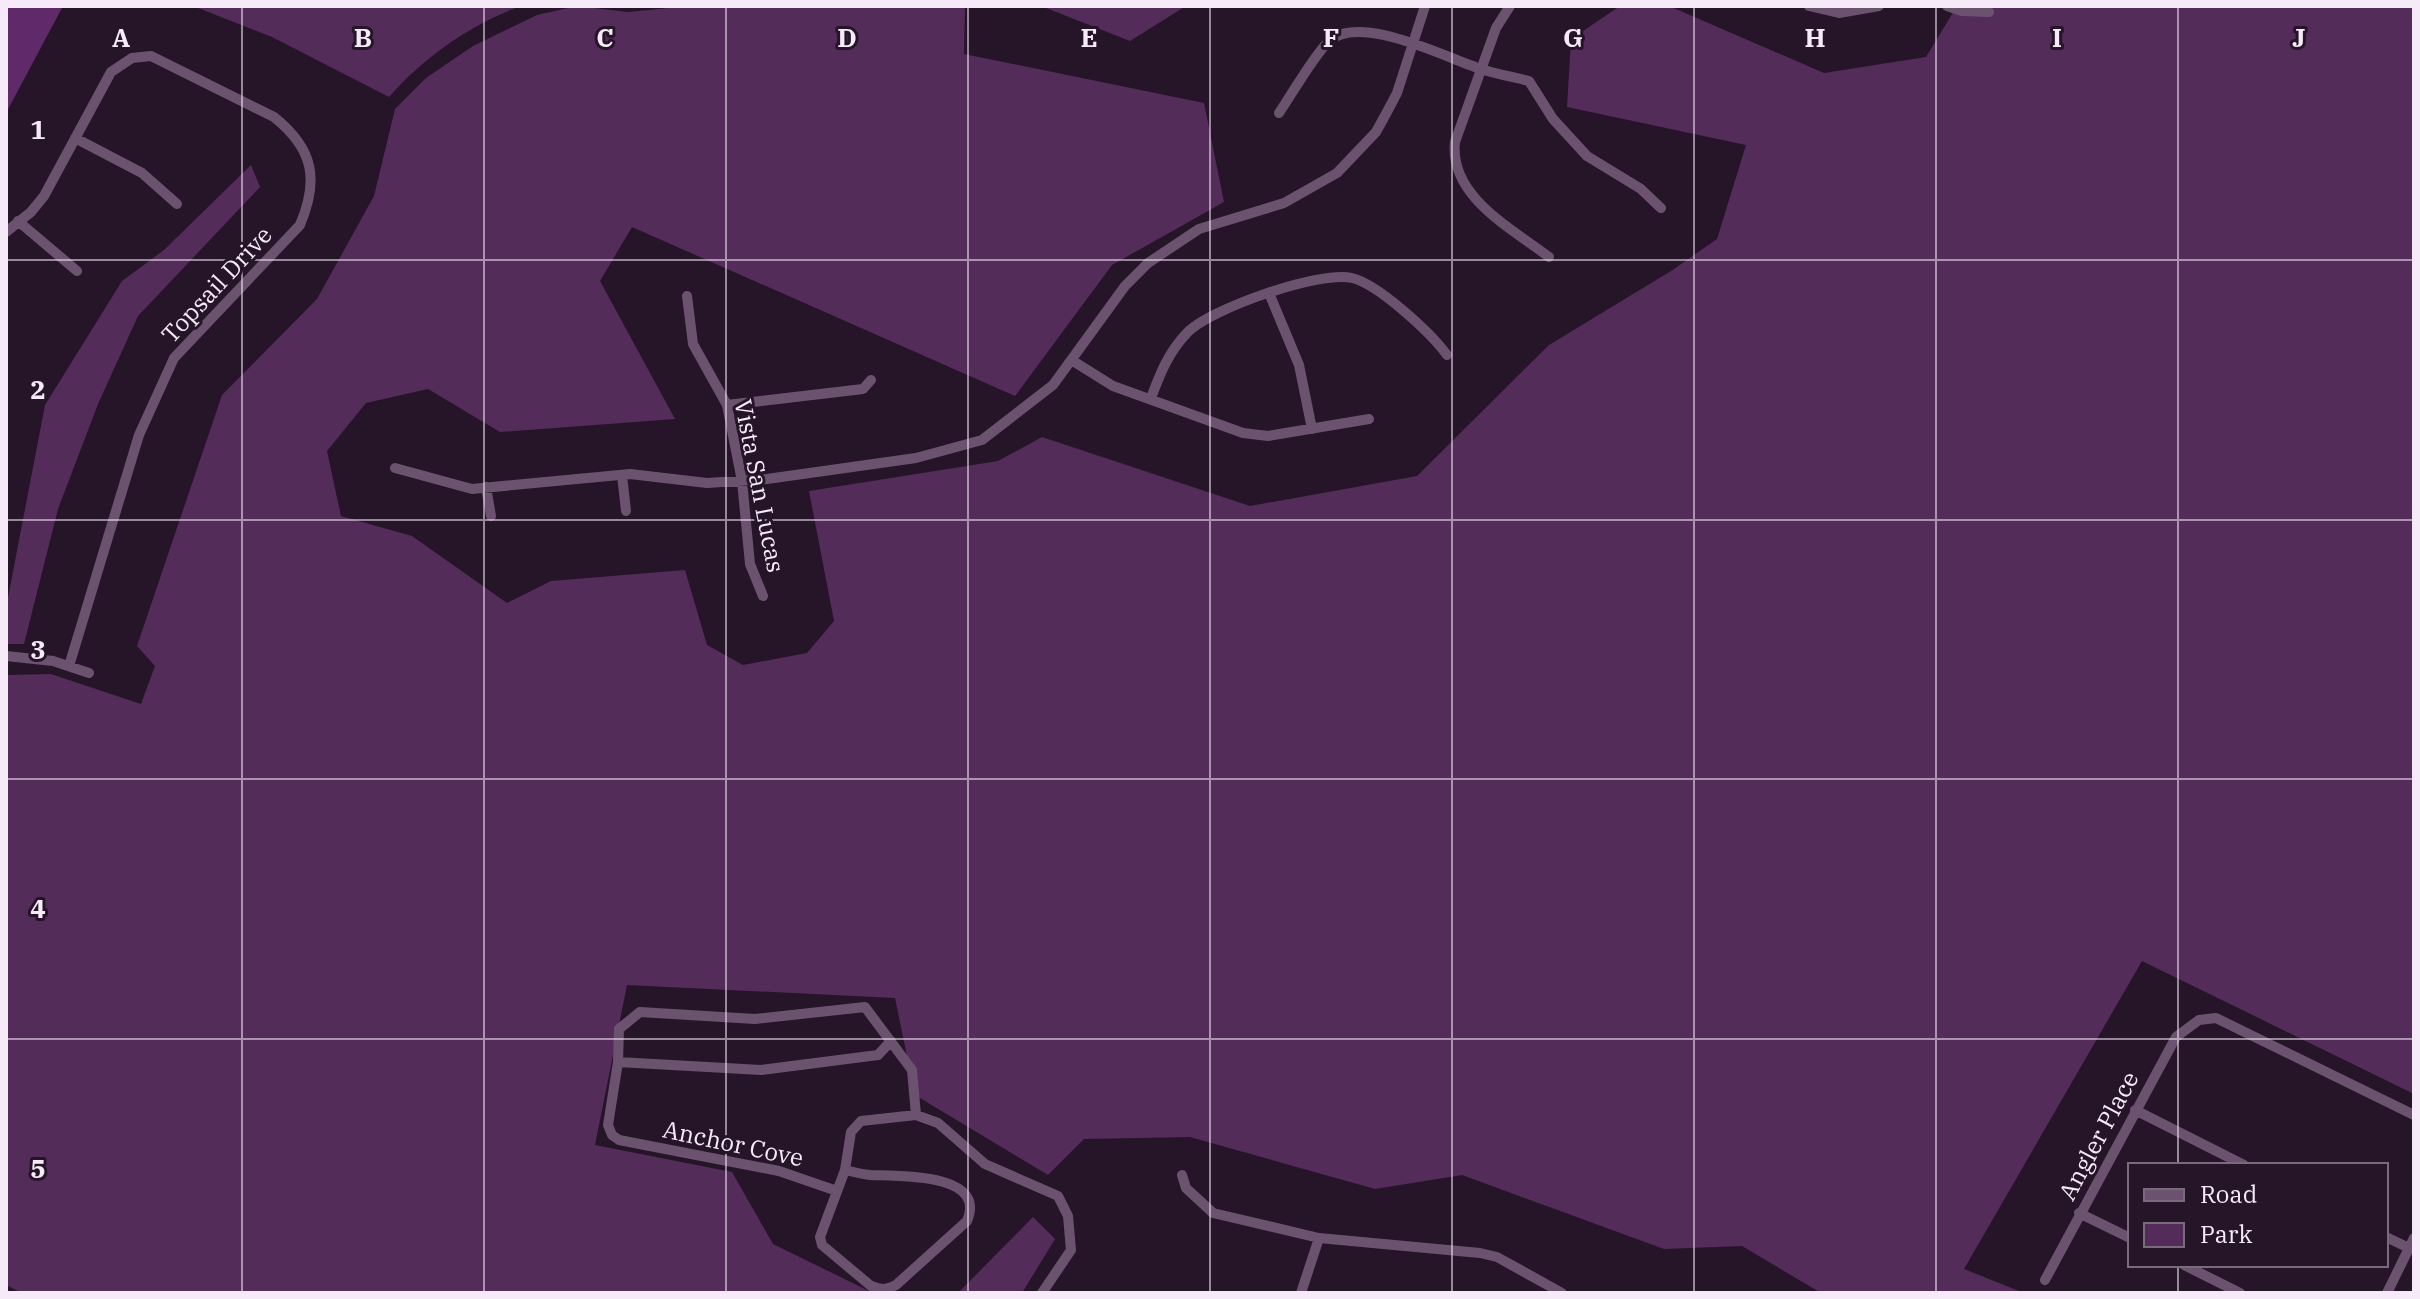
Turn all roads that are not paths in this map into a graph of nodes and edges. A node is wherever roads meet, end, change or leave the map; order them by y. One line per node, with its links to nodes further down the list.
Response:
1 (1425, 6): 7 (street)
2 (1510, 6): 8 (street)
3 (1809, 6): 4 (street)
4 (1879, 6)
5 (1947, 6): 6 (street)
6 (1989, 12)
7 (1412, 43): 8 (street); 9 (street); 20 (street)
8 (1480, 69): 12 (street); 15 (street)
9 (1279, 113)
10 (75, 138): 11 (street); 13 (street); 34 (street, Topsail Drive)
11 (177, 204)
12 (1661, 208)
13 (18, 221): 14 (street); 16 (street)
14 (6, 232)
15 (1549, 257)
16 (77, 271)
17 (1269, 293): 19 (street); 22 (street); 25 (street)
18 (687, 296): 23 (street, Vista San Lucas)
19 (1447, 355)
20 (1073, 361): 22 (street); 28 (street)
21 (871, 380): 23 (street)
22 (1151, 398): 25 (street)
23 (727, 405): 28 (street, Vista San Lucas)
24 (1369, 419): 25 (street)
25 (1312, 429)
26 (395, 468): 29 (street)
27 (622, 475): 28 (street); 29 (street); 30 (street)
28 (742, 481): 32 (street, Vista San Lucas)
29 (486, 487): 31 (street)
30 (626, 511)
31 (491, 516)
32 (763, 596)
33 (6, 656): 34 (street)
34 (69, 666): 35 (street)
35 (89, 673)
36 (891, 1041): 37 (street); 37 (street); 39 (street)
37 (618, 1062): 44 (street, Anchor Cove)
38 (2135, 1110): 40 (street, Angler Place); 41 (street); 45 (street, Angler Place)
39 (916, 1115): 42 (street); 53 (street)
40 (2414, 1115)
41 (2240, 1163)
42 (845, 1170): 44 (street); 52 (street)
43 (1182, 1175): 48 (street)
44 (837, 1191): 52 (street)
45 (2079, 1213): 46 (street); 51 (street, Angler Place)
46 (2128, 1237)
47 (2388, 1237): 49 (street)
48 (1319, 1238): 54 (street); 55 (street)
49 (2411, 1243): 57 (street)
50 (2188, 1267): 56 (street)
51 (2045, 1280)
52 (888, 1291)
53 (1043, 1293)
54 (1301, 1293)
55 (1562, 1293)
56 (2240, 1293)
57 (2387, 1293)

